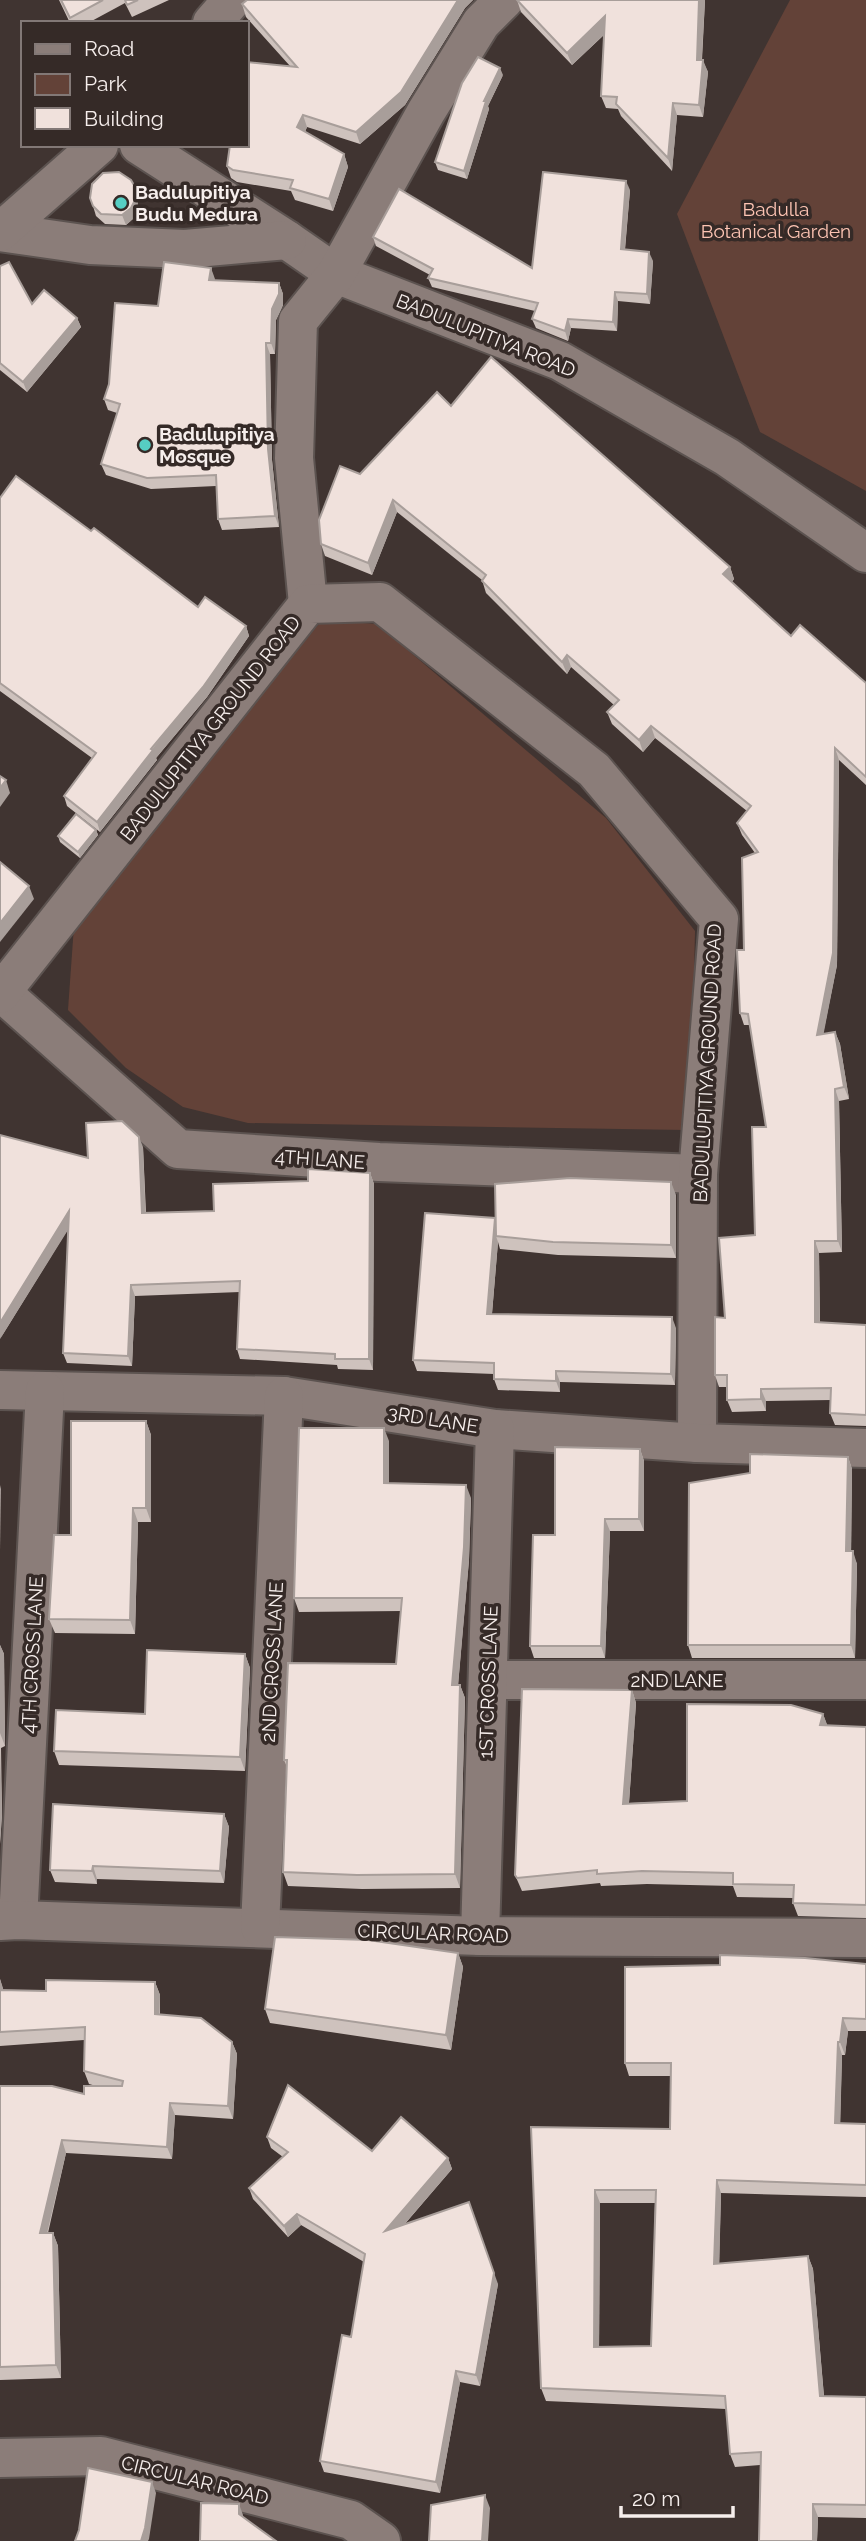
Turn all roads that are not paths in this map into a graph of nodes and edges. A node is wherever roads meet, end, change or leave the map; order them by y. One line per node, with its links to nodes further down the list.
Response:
1 (232, 0): 3 (street)
2 (503, 0): 8 (street)
3 (214, 21)
4 (97, 147): 6 (street)
5 (142, 147): 7 (street, BADULUPITIYA ROAD)
6 (0, 232): 7 (street)
7 (287, 240): 8 (street, BADULUPITIYA ROAD)
8 (336, 274): 9 (street, BADULUPITIYA ROAD); 10 (street)
9 (866, 553)
10 (308, 604): 11 (street, BADULUPITIYA GROUND ROAD); 12 (street, BADULUPITIYA GROUND ROAD)
11 (1, 993): 12 (street, 4TH LANE)
12 (698, 1174): 17 (street, BADULUPITIYA GROUND ROAD)
13 (0, 1390): 14 (street, 3RD LANE)
14 (45, 1391): 15 (street, 3RD LANE); 21 (street, 4TH CROSS LANE)
15 (285, 1396): 16 (street, 3RD LANE); 22 (street, 2ND CROSS LANE)
16 (495, 1429): 17 (street, 3RD LANE); 19 (street, 1ST CROSS LANE)
17 (697, 1443): 18 (street, 3RD LANE)
18 (866, 1448)
19 (488, 1680): 20 (street, 2ND LANE); 23 (street, 1ST CROSS LANE)
20 (866, 1680)
21 (9, 1920): 22 (street, CIRCULAR ROAD)
22 (260, 1927): 23 (street, CIRCULAR ROAD)
23 (480, 1936): 24 (street, CIRCULAR ROAD)
24 (866, 1938)
25 (0, 2458): 26 (street, CIRCULAR ROAD)
26 (381, 2541)

